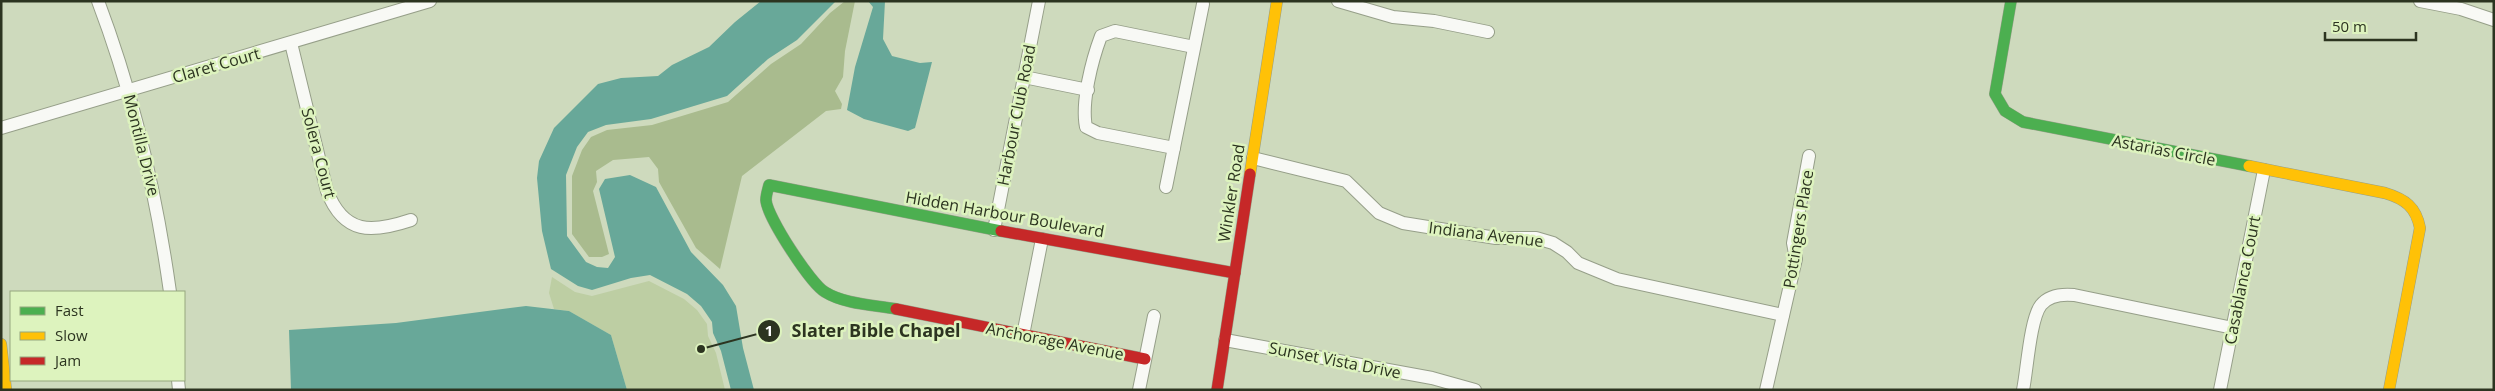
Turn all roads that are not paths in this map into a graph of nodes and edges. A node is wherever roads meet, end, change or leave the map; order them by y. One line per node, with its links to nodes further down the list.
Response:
1 (98, 1): 14 (street, Montilla Drive)
2 (430, 1): 11 (street, Claret Court)
3 (1039, 1): 13 (street, Harbour Club Road)
4 (1277, 1): 19 (street, Winkler Road)
5 (1338, 1): 10 (street)
6 (2011, 1): 20 (street, Astarias Circle)
7 (2420, 1): 9 (street)
8 (1203, 4): 12 (street)
9 (2494, 20)
10 (1488, 32)
11 (292, 43): 14 (street, Claret Court); 23 (street, Solera Court)
12 (1194, 47): 15 (street); 17 (street)
13 (1024, 78): 15 (street); 24 (street, Harbour Club Road)
14 (129, 90): 16 (street, Claret Court); 27 (street, Montilla Drive)
15 (1088, 90): 17 (street)
16 (1, 128)
17 (1174, 148): 22 (street)
18 (1809, 156): 28 (street, Pottingers Place)
19 (1253, 158): 26 (street, Winkler Road); 28 (street, Indiana Avenue)
20 (2264, 170): 30 (street, Casablanca Court); 42 (street, Astarias Circle)
21 (769, 185): 24 (street, Hidden Harbour Boulevard); 31 (street, Anchorage Avenue)
22 (1166, 187)
23 (411, 220)
24 (994, 230): 25 (street, Hidden Harbour Boulevard)
25 (1042, 239): 26 (street, Hidden Harbour Boulevard); 31 (street)
26 (1235, 273): 32 (street, Winkler Road)
27 (170, 291)
28 (1783, 314): 39 (street, Pottingers Place)
29 (1154, 316): 34 (street, Anchorage Avenue)
30 (2233, 328): 40 (street); 41 (street, Casablanca Court)
31 (1023, 335): 34 (street, Anchorage Avenue)
32 (1225, 340): 37 (street, Winkler Road); 38 (street, Sunset Vista Drive)
33 (1, 344): 35 (street)
34 (1145, 359): 36 (street, Anchorage Avenue)
35 (6, 390)
36 (1139, 390)
37 (1217, 390)
38 (1475, 390)
39 (1766, 390)
40 (2023, 390)
41 (2220, 390)
42 (2389, 390)

